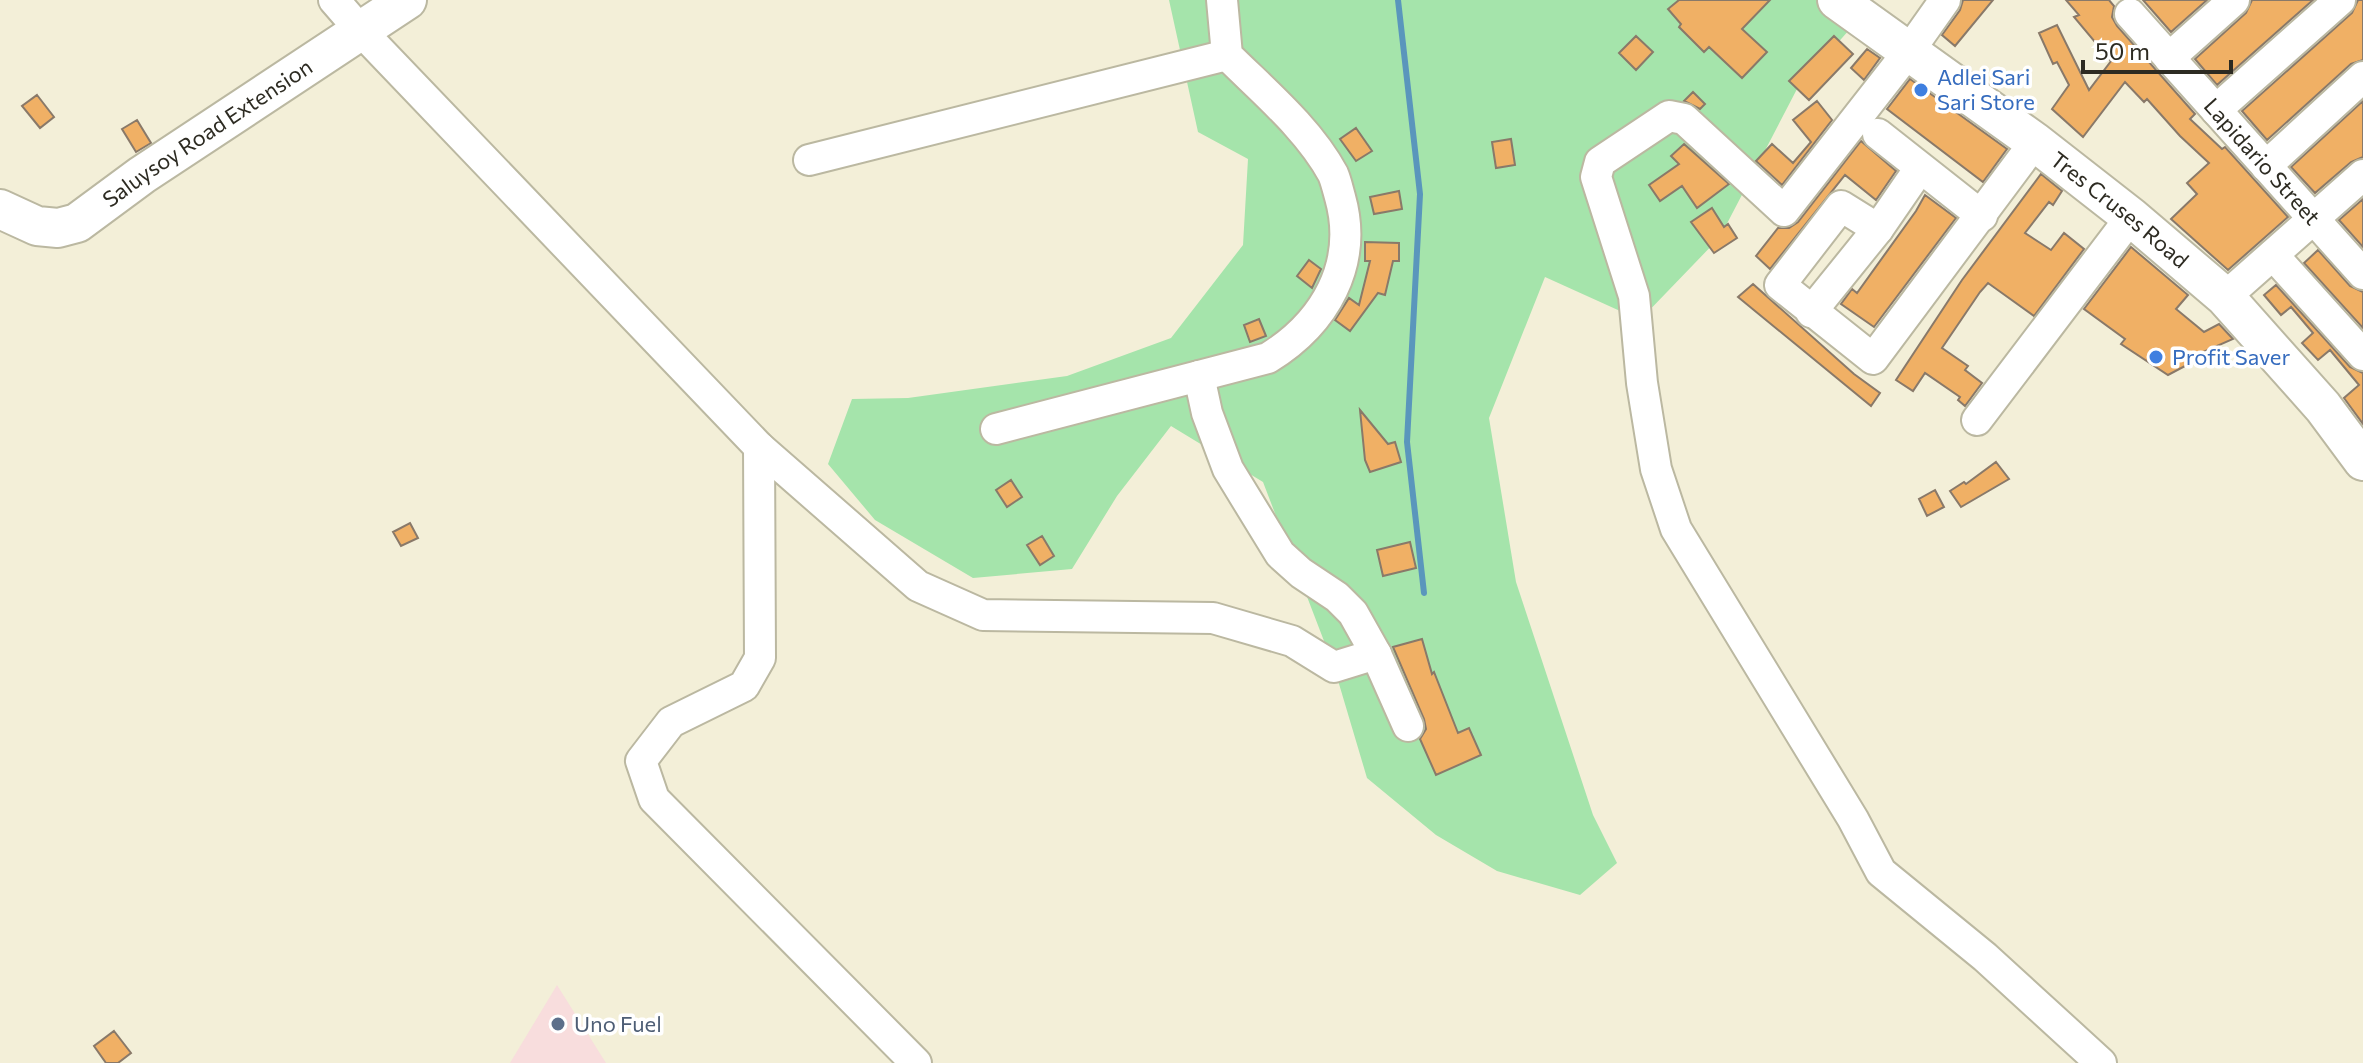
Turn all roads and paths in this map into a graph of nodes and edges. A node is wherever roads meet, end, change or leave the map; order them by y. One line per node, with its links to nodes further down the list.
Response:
1 (334, 0): 9 (street)
2 (407, 0): 9 (main road, Saluysoy Road Extension)
3 (1222, 0): 11 (street)
4 (1837, 0): 10 (main road, Tres Cruses Road)
5 (1945, 0): 10 (street)
6 (2234, 0): 12 (street)
7 (2340, 0): 14 (street)
8 (2130, 14): 12 (street, Lapidario Street)
9 (360, 30): 21 (main road, Saluysoy Road Extension); 34 (street)
10 (1909, 51): 16 (main road, Tres Cruses Road); 39 (street)
11 (1227, 55): 17 (street); 31 (street)
12 (2169, 58): 14 (street, Lapidario Street)
13 (2363, 77): 18 (street)
14 (2216, 110): 18 (street, Lapidario Street)
15 (1878, 134): 19 (street)
16 (2035, 142): 22 (street); 23 (main road, Tres Cruses Road)
17 (809, 160)
18 (2266, 166): 24 (street, Lapidario Street)
19 (1920, 168): 22 (street); 25 (street)
20 (2363, 175): 24 (street)
21 (0, 209)
22 (1982, 216): 29 (street)
23 (2131, 217): 28 (main road, Tres Cruses Road); 32 (street)
24 (2314, 219): 26 (street); 27 (street, Lapidario Street)
25 (1878, 229): 29 (street); 29 (street)
26 (2273, 255): 28 (street); 30 (street)
27 (2363, 274)
28 (2225, 297): 35 (main road, Tres Cruses Road)
29 (1811, 312)
30 (2363, 355)
31 (1199, 376): 33 (street); 36 (street)
32 (1977, 420)
33 (996, 429)
34 (759, 447): 36 (street); 38 (street)
35 (2363, 461)
36 (1376, 654): 37 (street)
37 (1408, 726)
38 (916, 1063)
39 (2101, 1063)

